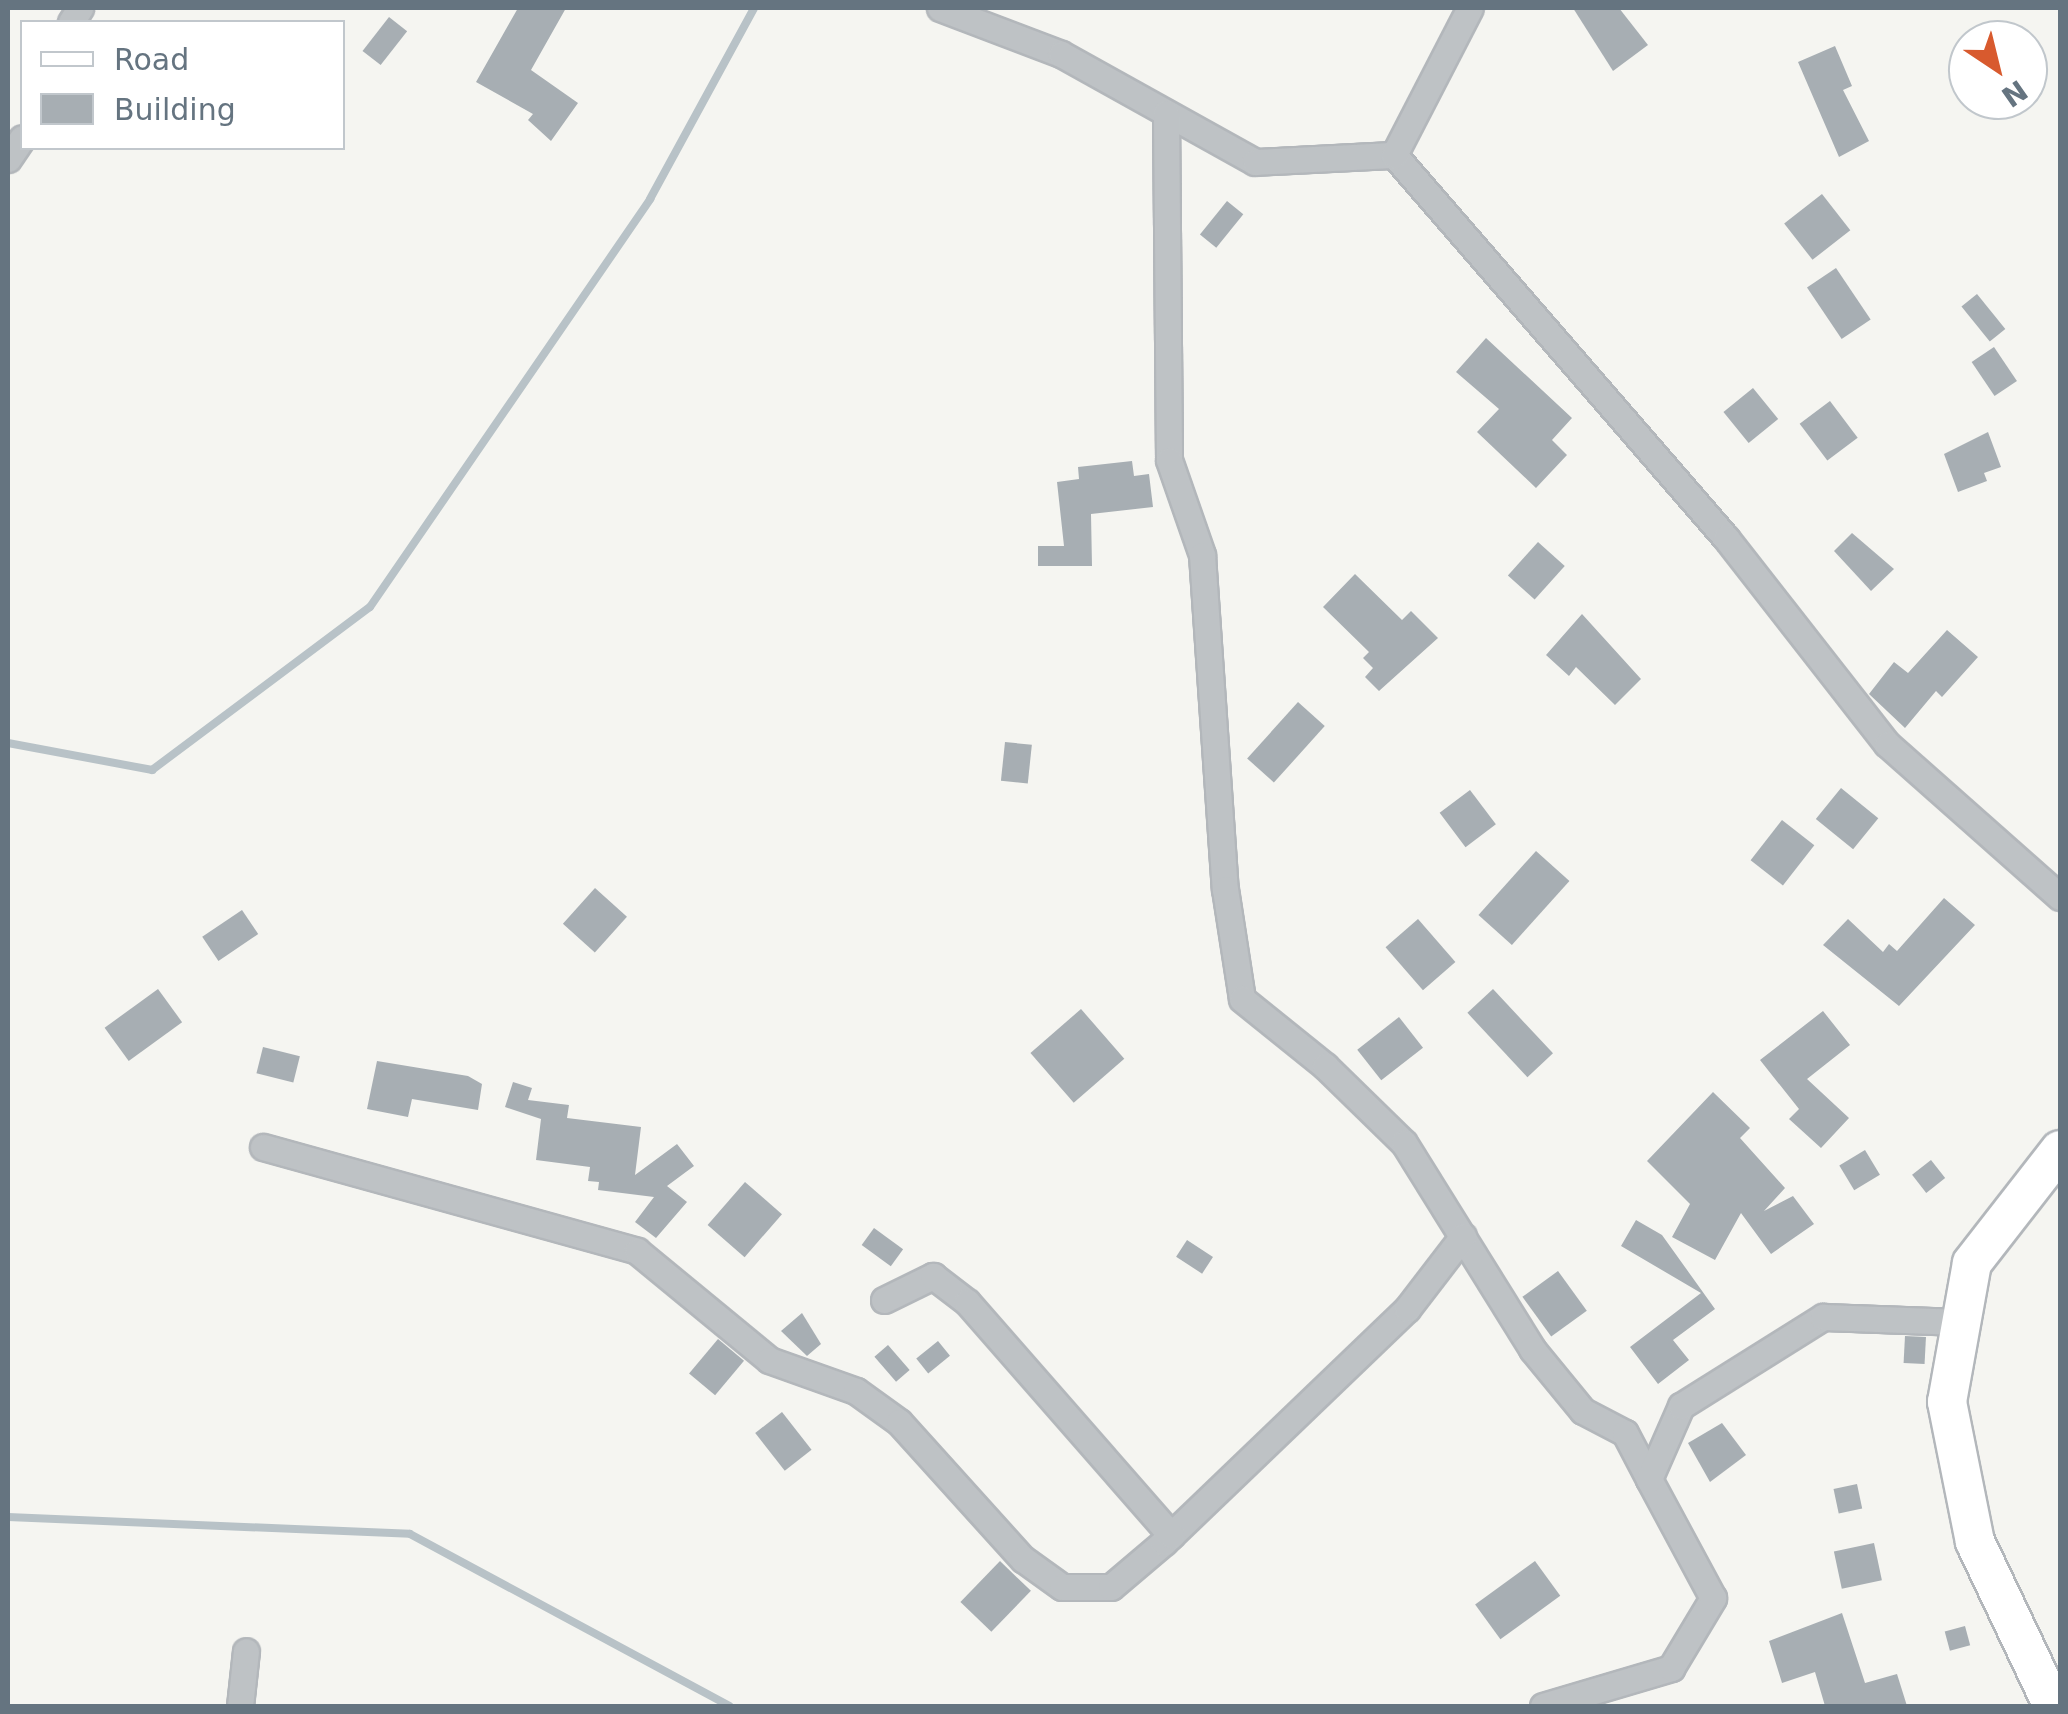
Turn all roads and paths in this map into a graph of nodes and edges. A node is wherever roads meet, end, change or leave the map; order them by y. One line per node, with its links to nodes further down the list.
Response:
1 (940, 8): 3 (street)
2 (1470, 8): 4 (street)
3 (1166, 113): 4 (street); 8 (street)
4 (1394, 156): 5 (street)
5 (2060, 896)
6 (263, 1146): 12 (street)
7 (2060, 1150): 10 (street)
8 (1463, 1236): 11 (street); 12 (street)
9 (884, 1300): 12 (street)
10 (1961, 1322): 11 (street); 16 (street)
11 (1650, 1480): 15 (street)
12 (1172, 1535)
13 (246, 1650): 14 (street)
14 (240, 1706)
15 (1543, 1706)
16 (2053, 1706)

